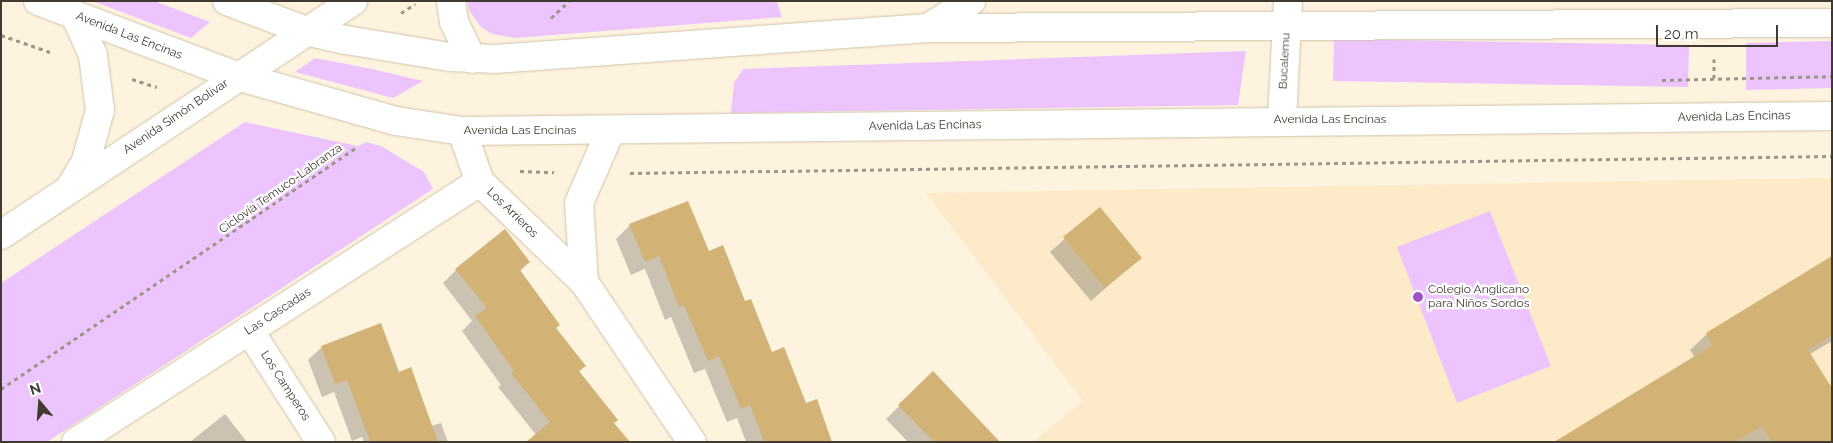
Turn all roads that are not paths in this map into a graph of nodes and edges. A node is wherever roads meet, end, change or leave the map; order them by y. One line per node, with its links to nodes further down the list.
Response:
1 (38, 1): 7 (main road, Avenida Las Encinas)
2 (228, 1): 10 (main road)
3 (353, 1): 10 (main road, Avenida Simón Bolívar)
4 (451, 1): 11 (main road)
5 (971, 1): 9 (main road)
6 (1287, 14): 8 (main road); 9 (main road); 14 (main road, Bucalemu)
7 (75, 15): 12 (main road, Avenida Las Encinas); 18 (main road)
8 (1832, 23)
9 (928, 28): 11 (main road)
10 (306, 31): 11 (main road); 12 (main road, Avenida Simón Bolívar)
11 (472, 59)
12 (238, 76): 15 (main road, Avenida Las Encinas); 18 (main road, Avenida Simón Bolívar)
13 (1832, 116): 14 (main road, Avenida Las Encinas)
14 (1282, 120): 16 (main road, Avenida Las Encinas)
15 (462, 131): 16 (main road, Avenida Las Encinas); 17 (main road, Los Arrieros)
16 (610, 132): 20 (main road)
17 (480, 182): 20 (main road, Los Arrieros); 21 (main road, Las Cascadas)
18 (70, 188): 19 (main road, Avenida Simón Bolívar)
19 (1, 235)
20 (584, 282): 24 (main road, Los Arrieros)
21 (249, 330): 22 (main road, Las Cascadas); 23 (main road, Los Camperos)
22 (76, 442)
23 (321, 442)
24 (692, 442)

